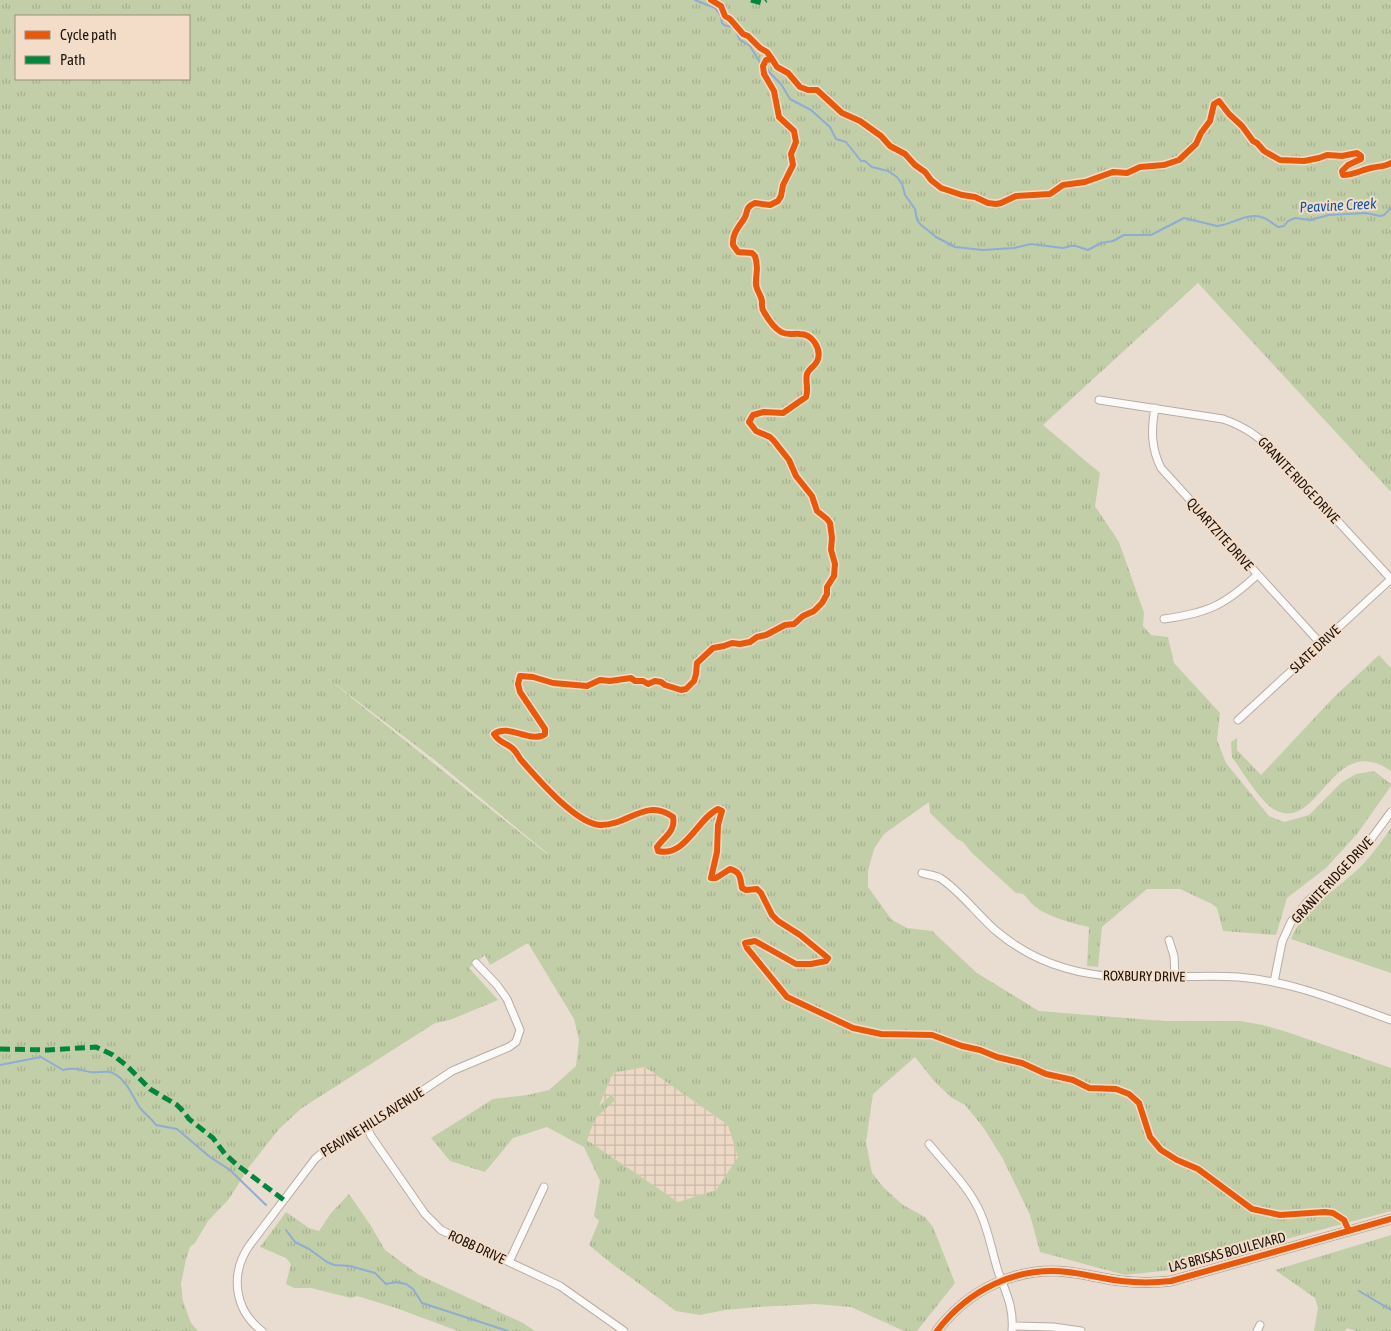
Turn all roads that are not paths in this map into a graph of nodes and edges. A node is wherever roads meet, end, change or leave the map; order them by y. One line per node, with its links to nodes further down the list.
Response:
1 (1099, 400): 2 (street, GRANITE RIDGE DRIVE)
2 (1155, 408): 3 (street, QUARTZITE DRIVE); 4 (street, GRANITE RIDGE DRIVE)
3 (1257, 575): 5 (street); 6 (street, QUARTZITE DRIVE)
4 (1391, 579): 6 (street, SLATE DRIVE)
5 (1164, 619)
6 (1320, 644): 7 (street, SLATE DRIVE)
7 (1238, 720)
8 (1391, 812): 13 (street, GRANITE RIDGE DRIVE)
9 (922, 874): 12 (street, ROXBURY DRIVE)
10 (1169, 940): 12 (street)
11 (476, 964): 15 (street, PEAVINE HILLS AVENUE)
12 (1175, 977): 13 (street, ROXBURY DRIVE)
13 (1274, 982): 14 (street, ROXBURY DRIVE)
14 (1391, 1020)
15 (366, 1125): 19 (street, ROBB DRIVE); 22 (street, PEAVINE HILLS AVENUE)
16 (929, 1144): 20 (street)
17 (544, 1187): 19 (street)
18 (1391, 1219): 20 (street, LAS BRISAS BOULEVARD)
19 (509, 1262): 23 (street, ROBB DRIVE)
20 (1001, 1281): 21 (street); 24 (street, LAS BRISAS BOULEVARD)
21 (1013, 1328): 25 (street)
22 (262, 1331)
23 (624, 1331)
24 (937, 1331)
25 (1081, 1331)

